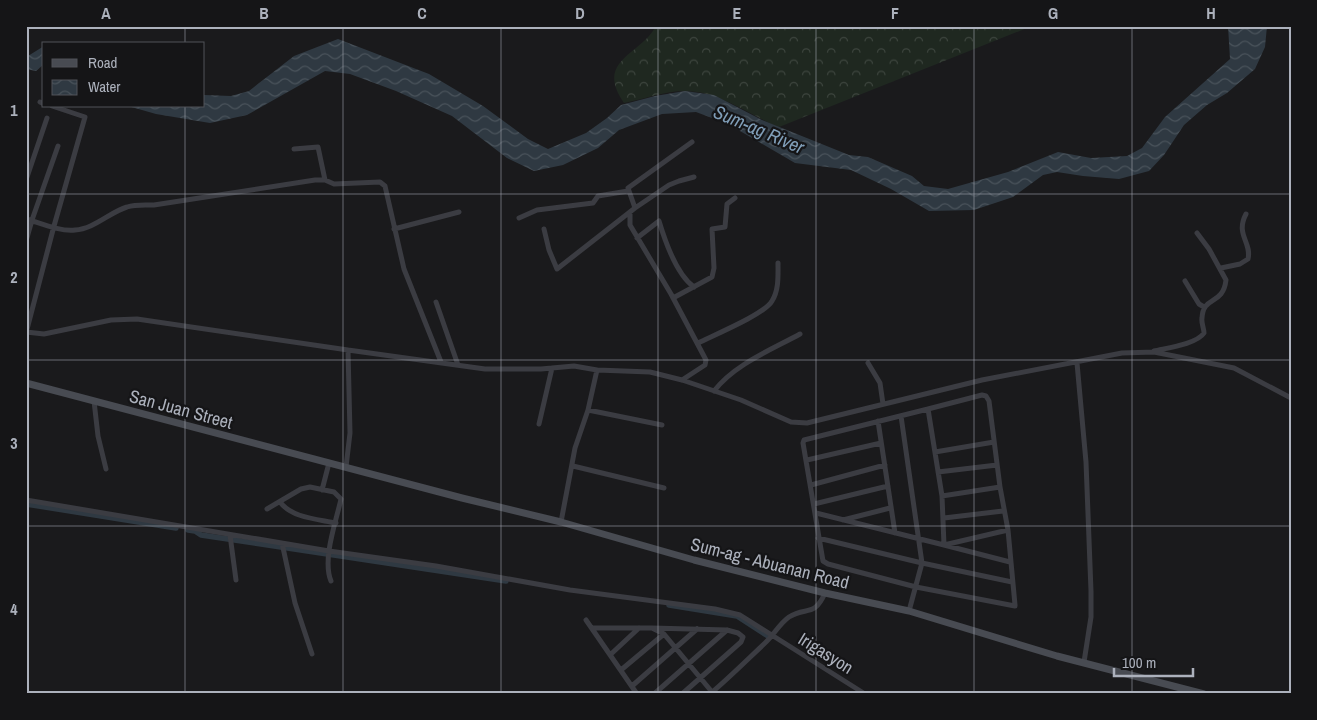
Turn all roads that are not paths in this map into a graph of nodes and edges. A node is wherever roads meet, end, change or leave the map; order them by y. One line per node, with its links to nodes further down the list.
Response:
1 (58, 108): 18 (street)
2 (47, 118): 6 (street)
3 (692, 142): 10 (street)
4 (58, 146): 17 (street)
5 (294, 148): 9 (street)
6 (28, 165): 8 (street)
7 (694, 177): 12 (street)
8 (26, 180)
9 (325, 180): 18 (street); 20 (street)
10 (628, 191): 12 (street); 16 (street)
11 (735, 198): 27 (street)
12 (636, 208): 14 (street)
13 (459, 212): 20 (street)
14 (630, 214): 19 (street); 22 (street)
15 (1246, 214): 25 (street)
16 (519, 218)
17 (29, 219): 18 (street); 23 (street)
18 (54, 226): 31 (street)
19 (544, 229)
20 (394, 230): 37 (street)
21 (1196, 233): 25 (street)
22 (638, 238): 27 (street); 28 (street)
23 (26, 241)
24 (778, 263): 34 (street)
25 (1221, 268): 30 (street)
26 (1185, 281): 30 (street)
27 (694, 288): 28 (street)
28 (673, 298): 34 (street)
29 (436, 302): 40 (street)
30 (1204, 308): 36 (street)
31 (27, 324): 32 (street)
32 (26, 332): 35 (street)
33 (800, 334): 45 (street)
34 (698, 344): 43 (street)
35 (348, 350): 37 (street); 63 (street)
36 (1148, 352): 39 (street); 46 (street)
37 (441, 362): 40 (street)
38 (868, 363): 48 (street)
39 (1077, 363): 48 (street); 110 (street)
40 (458, 365): 41 (street)
41 (552, 368): 42 (street); 53 (street)
42 (597, 370): 43 (street); 49 (street)
43 (682, 380): 45 (street)
44 (26, 382): 47 (main road, San Juan Street)
45 (714, 391): 48 (street)
46 (1291, 398)
47 (94, 401): 59 (main road, San Juan Street); 64 (street)
48 (883, 404)
49 (588, 410): 54 (street); 62 (street)
50 (928, 410): 51 (street); 55 (street); 57 (street)
51 (901, 416): 52 (street); 87 (street)
52 (878, 421): 56 (street); 58 (street)
53 (539, 424)
54 (662, 425)
55 (994, 442): 57 (street); 61 (street)
56 (881, 443): 58 (street); 60 (street)
57 (935, 452): 65 (street)
58 (807, 460): 66 (street)
59 (329, 463): 63 (main road, Sum-ag - Abuanan Road); 70 (street)
60 (885, 465): 66 (street); 67 (street)
61 (998, 465): 65 (street); 68 (street)
62 (572, 466): 69 (street); 81 (street)
63 (346, 467): 81 (main road, Sum-ag - Abuanan Road)
64 (106, 469)
65 (938, 472): 71 (street)
66 (811, 485): 74 (street)
67 (888, 486): 74 (street); 75 (street)
68 (1000, 487): 71 (street); 77 (street)
69 (664, 488)
70 (322, 490): 73 (street); 82 (street)
71 (942, 496): 79 (street)
72 (26, 500): 85 (street, Irigasyon)
73 (280, 502): 76 (street); 82 (street)
74 (814, 504): 78 (street)
75 (890, 508): 80 (street); 84 (street)
76 (267, 509)
77 (1003, 510): 79 (street); 83 (street)
78 (816, 513): 80 (street); 86 (street)
79 (944, 518): 88 (street)
80 (843, 520): 84 (street)
81 (561, 522): 97 (main road, Sum-ag - Abuanan Road)
82 (336, 523): 90 (street)
83 (1008, 530): 88 (street); 91 (street)
84 (895, 533): 87 (street)
85 (230, 536): 89 (street, Irigasyon); 93 (street)
86 (818, 538): 92 (street); 96 (street)
87 (920, 539): 88 (street); 92 (street)
88 (944, 545): 91 (street)
89 (283, 546): 90 (street, Irigasyon); 108 (street)
90 (329, 554): 94 (street); 106 (street, Irigasyon)
91 (1010, 562): 95 (street)
92 (922, 563): 95 (street); 96 (street)
93 (236, 580)
94 (332, 581)
95 (1012, 582): 96 (street)
96 (916, 587): 98 (street)
97 (825, 593): 98 (main road, Sum-ag - Abuanan Road); 106 (street)
98 (909, 611): 110 (main road, Sum-ag - Abuanan Road)
99 (586, 620): 100 (street)
100 (593, 628): 101 (street); 109 (street)
101 (639, 628): 102 (street); 109 (street)
102 (652, 628): 103 (street); 105 (street)
103 (698, 628): 104 (street); 107 (street)
104 (727, 630): 111 (street); 113 (street)
105 (664, 634): 107 (street); 112 (street)
106 (772, 636): 115 (street); 119 (street, Irigasyon)
107 (676, 648): 111 (street); 114 (street)
108 (312, 654)
109 (610, 655): 112 (street)
110 (1084, 662): 120 (main road, Sum-ag - Abuanan Road)
111 (688, 663): 113 (street); 117 (street)
112 (621, 670): 114 (street)
113 (700, 678): 115 (street); 118 (street)
114 (632, 686): 116 (street)
115 (711, 693)
116 (637, 694)
117 (654, 694)
118 (682, 694)
119 (865, 694)
120 (1204, 694)

